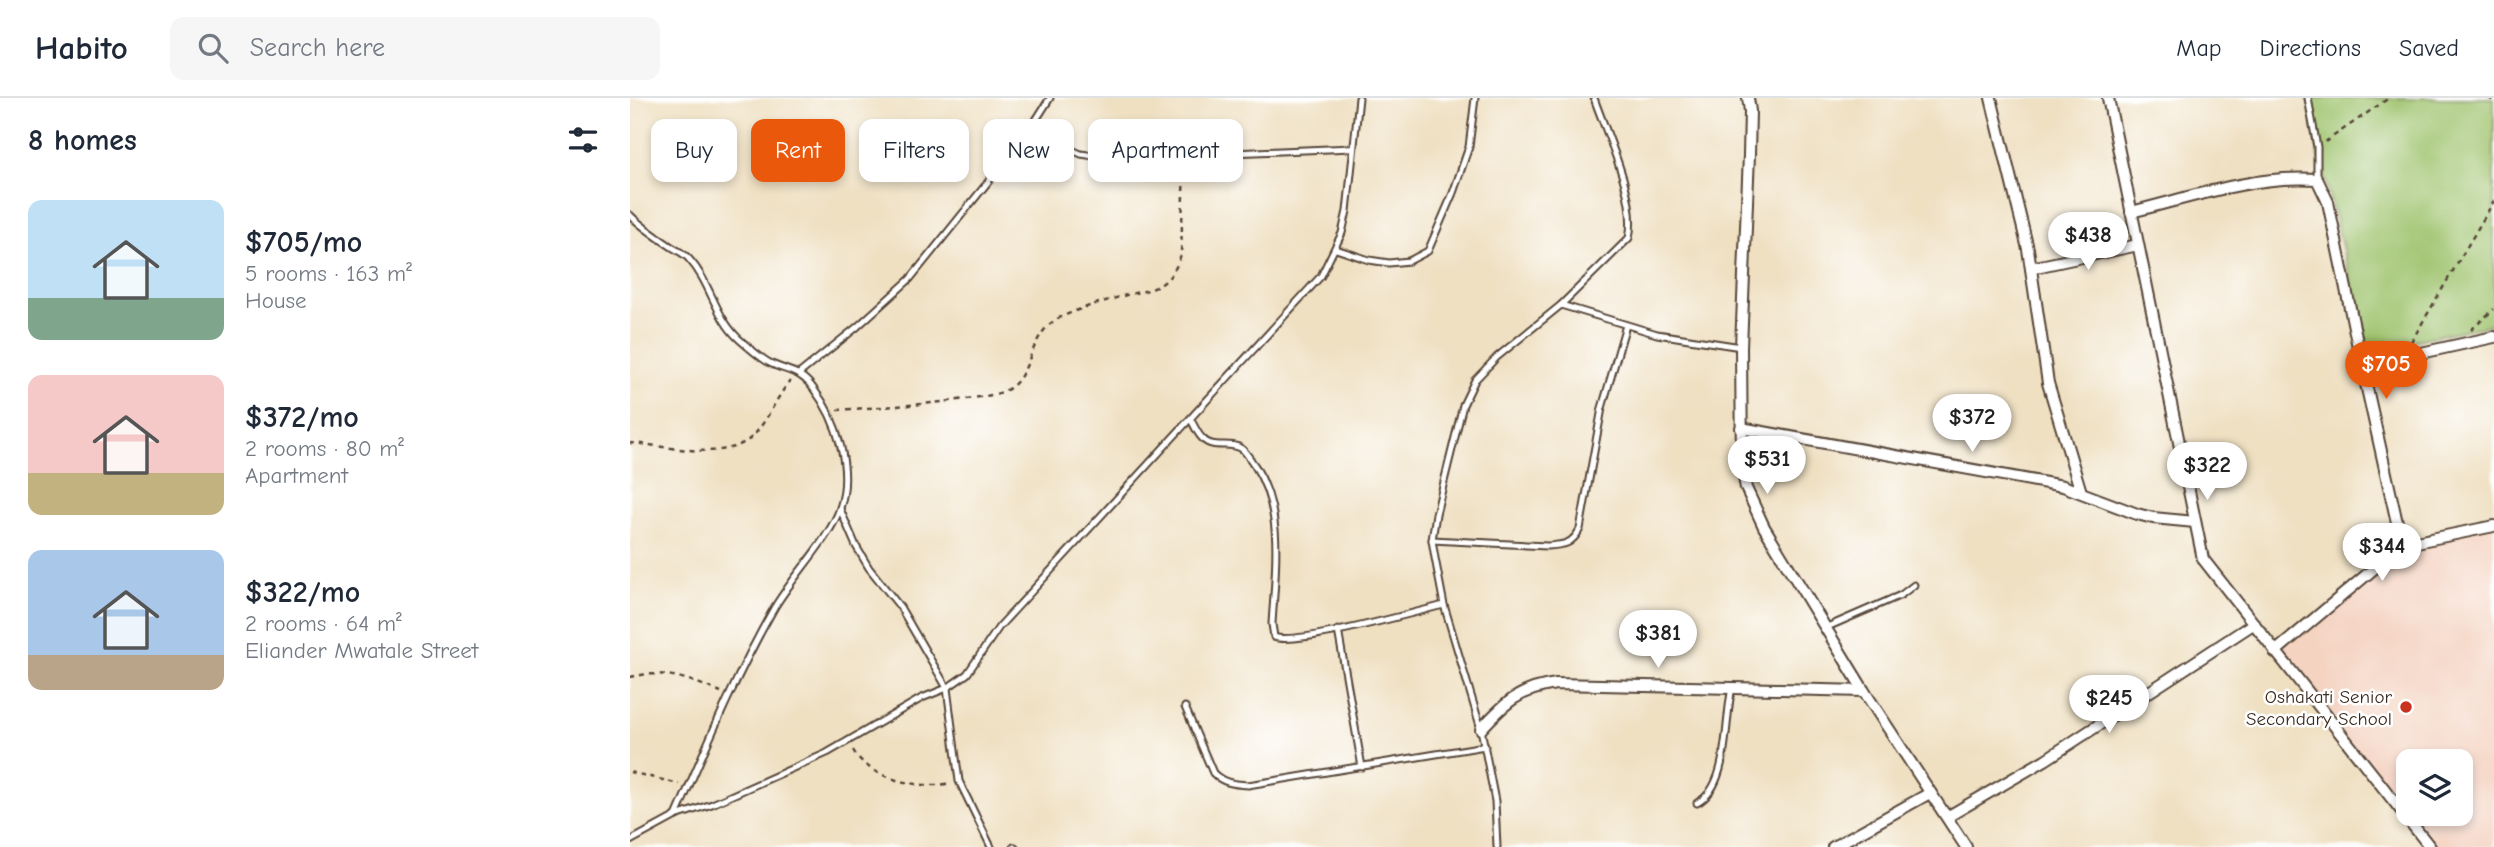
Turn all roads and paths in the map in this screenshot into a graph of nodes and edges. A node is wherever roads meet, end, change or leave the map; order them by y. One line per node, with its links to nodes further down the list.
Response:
1 (1051, 98): 12 (lane)
2 (1359, 98): 14 (lane)
3 (1475, 98): 23 (lane)
4 (1594, 98): 25 (lane)
5 (1748, 98): 28 (street)
6 (1991, 98): 24 (street)
7 (2108, 98): 20 (street)
8 (2308, 98): 13 (lane)
9 (2389, 98): 13 (path)
10 (2488, 98): 11 (path)
11 (2494, 101)
12 (1037, 119)
13 (2317, 147): 16 (lane)
14 (1353, 148): 15 (lane); 23 (lane)
15 (1243, 153)
16 (2317, 178): 20 (street); 30 (street)
17 (988, 182): 31 (lane)
18 (1183, 182): 32 (path)
19 (2494, 201): 29 (path)
20 (2131, 212): 22 (street)
21 (630, 215): 31 (lane)
22 (2138, 245): 24 (street); 38 (street)
23 (1336, 249): 33 (lane)
24 (2031, 268): 36 (street)
25 (1562, 305): 26 (lane); 40 (lane)
26 (1626, 325): 28 (lane); 40 (lane)
27 (2494, 338): 29 (street)
28 (1741, 347): 34 (street)
29 (2402, 357): 30 (street)
30 (2362, 366): 41 (street)
31 (800, 373): 32 (lane); 35 (path)
32 (827, 411): 37 (lane)
33 (1191, 419): 46 (lane); 49 (lane)
34 (1741, 428): 36 (street); 45 (street)
35 (630, 443)
36 (2081, 492): 38 (street)
37 (840, 509): 49 (lane); 52 (lane)
38 (2195, 522): 44 (street)
39 (2494, 526): 41 (street)
40 (1432, 540): 43 (lane)
41 (2402, 545): 47 (street)
42 (1914, 585): 45 (lane)
43 (1444, 605): 46 (lane); 54 (lane)
44 (2253, 624): 47 (street); 64 (street)
45 (1825, 628): 51 (street)
46 (1338, 630): 57 (lane)
47 (2275, 652): 70 (street)
48 (630, 677): 52 (path)
49 (947, 688): 55 (lane); 59 (lane)
50 (1732, 688): 51 (street); 54 (street); 62 (lane)
51 (1864, 691): 61 (street)
52 (730, 696): 60 (lane)
53 (1185, 707): 57 (lane)
54 (1481, 729): 56 (lane)
55 (850, 740): 59 (path); 63 (lane)
56 (1485, 746): 57 (lane); 67 (lane)
57 (1362, 767)
58 (630, 772): 60 (path)
59 (959, 781): 66 (lane)
60 (688, 787): 63 (lane)
61 (1930, 793): 64 (street); 68 (street)
62 (1697, 803)
63 (676, 816): 65 (lane)
64 (1947, 817): 69 (street)
65 (630, 841)
66 (991, 847)
67 (1497, 847)
68 (1833, 847)
69 (1966, 847)
70 (2430, 847)

